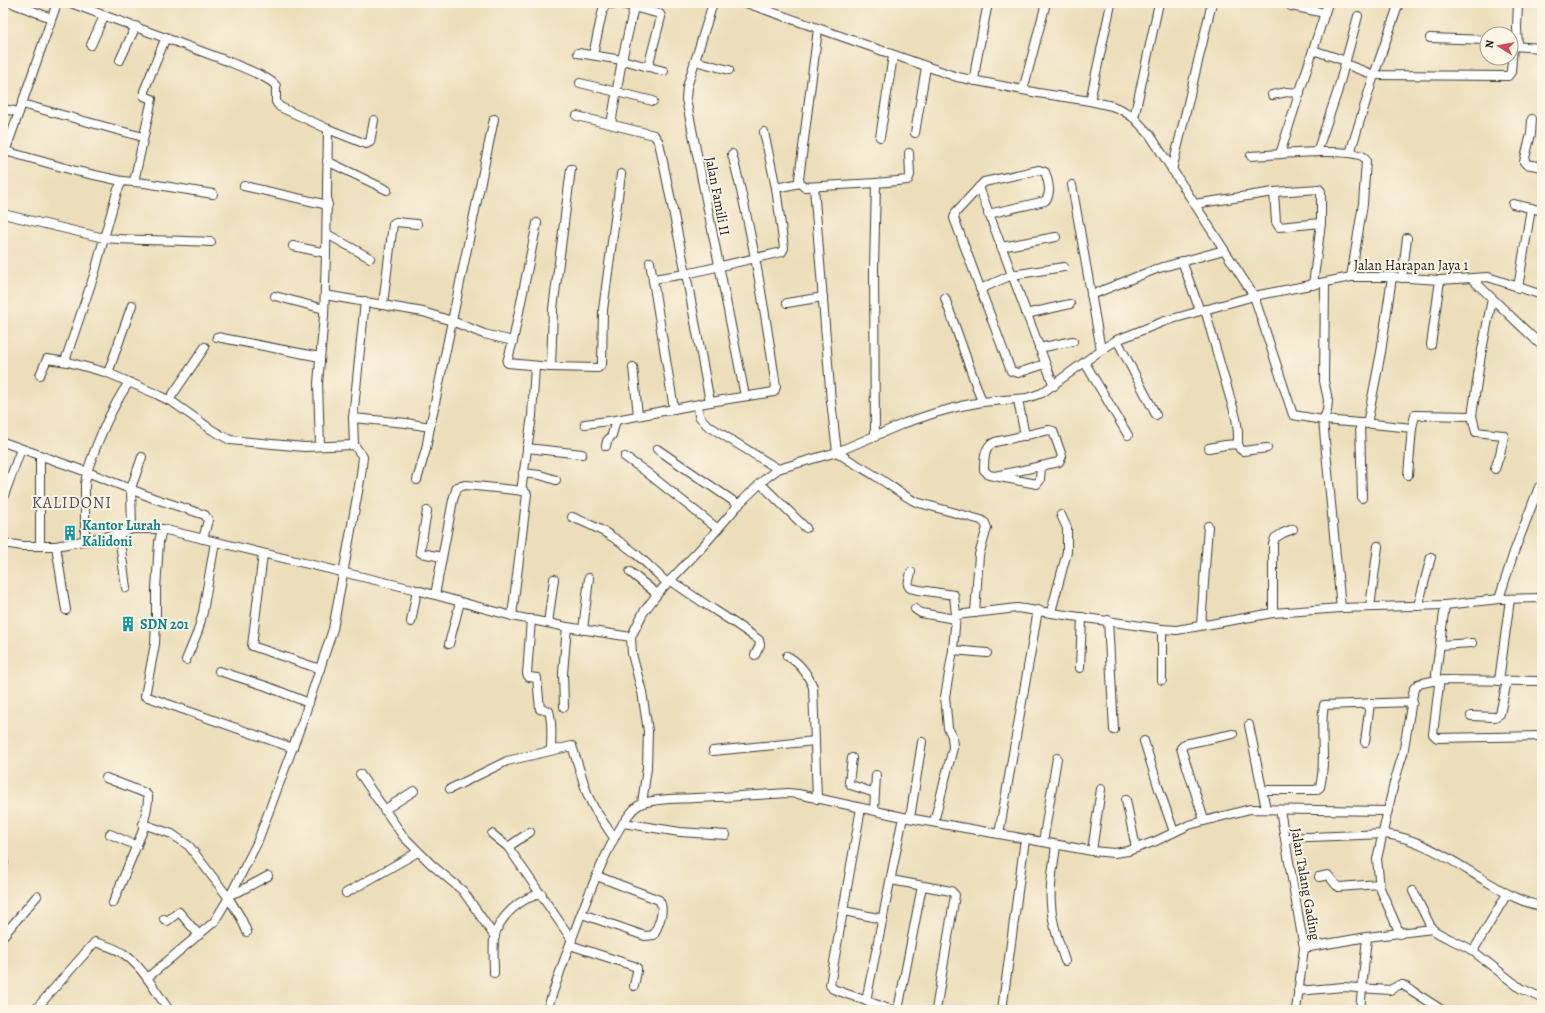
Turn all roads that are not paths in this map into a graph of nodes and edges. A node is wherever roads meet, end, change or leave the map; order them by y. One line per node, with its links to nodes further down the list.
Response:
1 (12, 3): 20 (street)
2 (57, 3): 20 (street)
3 (71, 3): 18 (street)
4 (621, 3): 16 (street); 32 (street)
5 (713, 3): 36 (street, Jalan Famili II)
6 (746, 3): 23 (street)
7 (988, 3): 44 (street)
8 (1046, 3): 46 (street)
9 (1159, 3): 55 (street)
10 (1212, 3): 75 (street)
11 (1328, 3): 17 (street)
12 (1399, 3): 43 (street)
13 (1518, 3): 22 (street)
14 (1111, 4): 50 (street)
15 (1291, 6): 17 (street)
16 (634, 8): 35 (street); 39 (street)
17 (1325, 13): 30 (street)
18 (104, 16): 21 (street); 27 (street)
19 (1358, 16): 37 (street)
20 (51, 18): 52 (street)
21 (136, 26): 24 (street); 34 (street)
22 (1517, 26)
23 (818, 29): 33 (street); 79 (street)
24 (166, 37): 60 (street); 63 (street)
25 (1430, 38): 26 (street)
26 (1479, 40)
27 (91, 45)
28 (1519, 46): 29 (street)
29 (1542, 48)
30 (1313, 50): 37 (street); 48 (street)
31 (578, 53): 32 (street)
32 (593, 55): 35 (street)
33 (893, 56): 40 (street); 64 (street)
34 (120, 60)
35 (622, 60): 39 (street); 47 (street)
36 (695, 61): 41 (street); 112 (street, Jalan Famili II)
37 (1345, 63): 43 (street); 65 (street)
38 (1512, 66): 43 (street)
39 (648, 67): 42 (street)
40 (926, 67): 44 (street); 62 (street)
41 (729, 70)
42 (664, 71)
43 (1374, 75): 67 (street)
44 (974, 81): 46 (street)
45 (580, 83): 47 (street)
46 (1023, 90): 50 (street)
47 (617, 92): 51 (street); 59 (street)
48 (1300, 93): 49 (street); 70 (street)
49 (1272, 95)
50 (1090, 100): 55 (street)
51 (653, 101)
52 (22, 107): 53 (street); 63 (street); 68 (street)
53 (3, 109)
54 (577, 116): 59 (street)
55 (1134, 118): 75 (street)
56 (494, 119): 142 (street)
57 (1532, 119): 73 (street)
58 (374, 120): 60 (street)
59 (611, 124): 114 (street)
60 (328, 128): 72 (street)
61 (764, 132): 85 (street)
62 (915, 133)
63 (143, 137): 78 (street)
64 (880, 137)
65 (1317, 152): 67 (street); 70 (street)
66 (909, 153): 80 (street)
67 (1350, 153): 116 (street)
68 (8, 154): 77 (street)
69 (732, 154): 108 (street)
70 (1280, 154): 71 (street)
71 (1251, 156)
72 (328, 161): 86 (street); 91 (street)
73 (1542, 167)
74 (571, 169): 157 (street)
75 (1172, 170): 89 (street)
76 (621, 174): 157 (street)
77 (122, 181): 78 (street); 101 (street)
78 (134, 182): 88 (street)
79 (800, 183): 83 (street); 85 (street)
80 (876, 183): 83 (street); 182 (street)
81 (1072, 185): 127 (street)
82 (244, 186): 91 (street)
83 (814, 187): 131 (street)
84 (978, 187): 95 (street); 95 (street); 125 (street)
85 (776, 188): 108 (street)
86 (387, 190)
87 (1274, 192): 89 (street); 97 (street); 97 (street)
88 (213, 194)
89 (1194, 204): 106 (street)
90 (1513, 204): 92 (street)
91 (328, 205): 99 (street)
92 (1531, 208): 93 (street); 124 (street)
93 (1542, 211)
94 (3, 214): 101 (street)
95 (988, 214): 105 (street)
96 (537, 223): 145 (street)
97 (1322, 223): 123 (street)
98 (417, 224): 136 (street)
99 (327, 234): 107 (street); 109 (street)
100 (1056, 237): 105 (street)
101 (104, 238): 103 (street); 153 (street)
102 (1407, 238): 118 (street)
103 (211, 242)
104 (293, 246): 107 (street)
105 (1001, 247): 115 (street)
106 (1224, 250): 110 (street); 130 (street)
107 (326, 253): 126 (street)
108 (754, 257): 112 (street); 163 (street)
109 (370, 258)
110 (1182, 261): 127 (street); 140 (street)
111 (650, 262): 119 (street)
112 (718, 267): 114 (street); 163 (street, Jalan Famili II)
113 (1064, 267): 115 (street)
114 (686, 274): 119 (street); 166 (street)
115 (1012, 275): 125 (street); 141 (street)
116 (1351, 277): 117 (street, Jalan Harapan Jaya 1); 122 (street, Jalan Harapan Jaya 1)
117 (1392, 277): 118 (street, Jalan Harapan Jaya 1); 176 (street)
118 (1402, 278): 121 (street, Jalan Harapan Jaya 1)
119 (653, 279): 169 (street)
120 (1472, 279): 121 (street, Jalan Harapan Jaya 1); 124 (street, Jalan Harapan Jaya 1); 133 (street)
121 (1440, 280): 147 (street)
122 (1325, 283): 123 (street, Jalan Harapan Jaya 1); 175 (street)
123 (1313, 284): 130 (street, Jalan Harapan Jaya 1)
124 (1518, 288): 128 (street, Jalan Harapan Jaya 1)
125 (980, 289): 155 (street)
126 (325, 295): 134 (street); 139 (street)
127 (1091, 295): 151 (street)
128 (1542, 295)
129 (274, 296): 139 (street)
130 (1254, 296): 140 (street, Jalan Harapan Jaya 1); 175 (street)
131 (823, 298): 135 (street); 193 (street)
132 (945, 298): 167 (street)
133 (1492, 299): 148 (street); 172 (street)
134 (364, 301): 136 (street); 173 (street)
135 (787, 303)
136 (383, 304): 142 (street)
137 (1070, 304): 141 (street)
138 (132, 305): 159 (street)
139 (324, 309): 152 (street)
140 (1202, 310): 144 (street, Jalan Harapan Jaya 1); 184 (street)
141 (1026, 314): 150 (street)
142 (452, 321): 145 (street); 178 (street)
143 (217, 337): 152 (street)
144 (1117, 340): 151 (street, Jalan Harapan Jaya 1); 171 (street)
145 (513, 341): 156 (street)
146 (1073, 341): 150 (street)
147 (1431, 345)
148 (1542, 346)
149 (205, 347): 164 (street)
150 (1039, 348): 155 (street)
151 (1101, 350): 154 (street, Jalan Harapan Jaya 1)
152 (320, 357): 186 (street)
153 (68, 362): 159 (street); 160 (street)
154 (1085, 363): 162 (street, Jalan Harapan Jaya 1); 180 (street)
155 (1045, 364): 162 (street)
156 (535, 366): 157 (street); 188 (street)
157 (551, 366)
158 (633, 367): 170 (street)
159 (108, 372): 161 (street)
160 (40, 375)
161 (128, 382): 164 (street); 201 (street)
162 (1054, 386): 165 (street, Jalan Harapan Jaya 1)
163 (745, 396): 166 (street)
164 (169, 400): 186 (street)
165 (1018, 400): 167 (street, Jalan Harapan Jaya 1); 181 (street)
166 (710, 402): 168 (street)
167 (982, 402): 182 (street, Jalan Harapan Jaya 1)
168 (698, 405): 169 (street); 199 (street)
169 (674, 409): 170 (street)
170 (638, 415): 174 (street)
171 (1156, 415)
172 (1472, 416): 179 (street); 200 (street)
173 (353, 418): 178 (street); 185 (street)
174 (616, 420): 177 (street); 187 (street)
175 (1322, 420): 176 (street); 251 (street)
176 (1364, 423): 179 (street); 212 (street)
177 (584, 424)
178 (430, 427): 205 (street)
179 (1412, 428): 203 (street)
180 (1128, 435)
181 (1025, 436): 198 (street); 204 (street)
182 (875, 437): 193 (street, Jalan Harapan Jaya 1)
183 (3, 442): 191 (street)
184 (1238, 444): 189 (street); 190 (street)
185 (354, 445): 186 (street); 234 (street)
186 (320, 446)
187 (606, 446)
188 (526, 448): 194 (street); 202 (street)
189 (1209, 448)
190 (1267, 448)
191 (21, 449): 195 (street); 211 (street)
192 (657, 450): 213 (street)
193 (837, 452): 199 (street, Jalan Harapan Jaya 1); 256 (street)
194 (582, 454)
195 (40, 456): 201 (street); 228 (street)
196 (142, 457): 209 (street)
197 (625, 458): 221 (street)
198 (1041, 466): 204 (street); 204 (street)
199 (778, 469): 207 (street)
200 (1495, 469)
201 (87, 472): 209 (street); 225 (street)
202 (523, 473): 206 (street); 210 (street)
203 (1408, 475)
204 (995, 476)
205 (417, 480)
206 (556, 480)
207 (760, 483): 213 (street); 218 (street)
208 (1539, 487): 246 (street)
209 (130, 488): 219 (street); 224 (street)
210 (521, 491): 232 (street); 258 (street)
211 (3, 498)
212 (1362, 498)
213 (739, 505): 221 (street)
214 (426, 511): 232 (street)
215 (1061, 515): 255 (street)
216 (572, 517): 239 (street)
217 (1208, 526): 265 (street)
218 (806, 528)
219 (132, 529): 220 (street); 223 (street)
220 (162, 529): 224 (street); 298 (street)
221 (718, 529): 239 (street)
222 (1293, 529): 257 (street)
223 (119, 534): 225 (street); 240 (street)
224 (203, 539): 226 (street)
225 (85, 541): 229 (street)
226 (215, 542): 231 (street); 277 (street)
227 (3, 543): 228 (street)
228 (40, 546): 229 (street)
229 (56, 546): 253 (street)
230 (1378, 546): 250 (street)
231 (263, 554): 234 (street); 279 (street)
232 (442, 557): 243 (street)
233 (1431, 557): 249 (street)
234 (344, 572): 241 (street); 279 (street)
235 (630, 572): 242 (street)
236 (911, 572): 259 (street)
237 (589, 578): 268 (street)
238 (554, 579): 264 (street)
239 (669, 581): 242 (street); 275 (street)
240 (126, 588)
241 (417, 590): 243 (street); 263 (street)
242 (657, 594): 269 (street)
243 (435, 595): 247 (street)
244 (1542, 598): 245 (street)
245 (1510, 599): 246 (street); 283 (street)
246 (1499, 600): 248 (street)
247 (460, 602): 258 (street); 271 (street)
248 (1445, 605): 249 (street); 272 (street)
249 (1418, 606): 250 (street)
250 (1370, 607): 251 (street)
251 (1341, 608): 257 (street)
252 (915, 609): 259 (street)
253 (66, 610)
254 (1038, 610): 255 (street); 256 (street); 329 (street)
255 (1051, 612): 260 (street)
256 (976, 613): 259 (street)
257 (1273, 613): 265 (street)
258 (512, 616): 261 (street)
259 (955, 617): 273 (street)
260 (1082, 617): 262 (street); 278 (street)
261 (530, 619): 264 (street); 299 (street)
262 (1108, 620): 267 (street); 291 (street)
263 (411, 622)
264 (548, 623): 266 (street)
265 (1201, 625): 267 (street)
266 (567, 627): 268 (street); 288 (street)
267 (1162, 629): 281 (street)
268 (583, 630): 269 (street)
269 (632, 637): 313 (street)
270 (1472, 643): 272 (street)
271 (449, 644)
272 (1440, 645): 282 (street)
273 (952, 650): 274 (street); 322 (street)
274 (987, 653)
275 (755, 654)
276 (787, 656): 295 (street)
277 (186, 660)
278 (1080, 668)
279 (320, 669): 286 (street)
280 (219, 671): 286 (street)
281 (1162, 680)
282 (1437, 680): 283 (street); 285 (street); 293 (street)
283 (1503, 681): 284 (street); 289 (street)
284 (1542, 681)
285 (1412, 702): 287 (street); 319 (street)
286 (309, 703): 298 (street)
287 (1370, 703): 297 (street); 308 (street)
288 (564, 707)
289 (1471, 716)
290 (1249, 725): 308 (street)
291 (1114, 730)
292 (1233, 734): 321 (street)
293 (1540, 736)
294 (1144, 740): 326 (street)
295 (815, 741): 300 (street); 311 (street)
296 (922, 742): 320 (street)
297 (1365, 742)
298 (293, 748): 352 (street)
299 (551, 750): 306 (street); 332 (street)
300 (713, 751)
301 (852, 758): 310 (street)
302 (1057, 758): 335 (street)
303 (360, 774): 316 (street)
304 (876, 775): 310 (street)
305 (106, 778): 324 (street)
306 (450, 789)
307 (1101, 789): 340 (street)
308 (1263, 790): 315 (street)
309 (414, 791): 316 (street)
310 (875, 793): 317 (street)
311 (818, 799): 313 (street); 314 (street)
312 (1126, 800): 339 (street)
313 (642, 803): 323 (street)
314 (861, 808): 317 (street); 356 (street)
315 (1266, 809): 318 (street); 321 (street)
316 (384, 810): 341 (street)
317 (874, 810): 320 (street)
318 (1280, 810): 319 (street); 333 (street, Jalan Talang Gading)
319 (1387, 811): 331 (street)
320 (907, 817): 322 (street); 345 (street)
321 (1204, 820): 326 (street)
322 (934, 822): 329 (street)
323 (623, 823): 330 (street); 332 (street)
324 (143, 824): 337 (street); 352 (street)
325 (530, 832): 338 (street)
326 (1174, 832): 339 (street)
327 (110, 834): 337 (street)
328 (492, 834): 338 (street)
329 (999, 834): 334 (street)
330 (726, 835)
331 (1381, 835): 333 (street); 346 (street); 351 (street)
332 (614, 838): 343 (street)
333 (1285, 838): 368 (street, Jalan Talang Gading)
334 (1025, 839): 335 (street); 384 (street)
335 (1043, 842): 336 (street)
336 (1056, 845): 340 (street); 370 (street)
337 (136, 846): 354 (street)
338 (508, 847): 350 (street)
339 (1136, 848): 340 (street)
340 (1092, 851)
341 (418, 852): 349 (street); 365 (street)
342 (268, 876): 352 (street)
343 (597, 876): 357 (street); 357 (street)
344 (1319, 877): 346 (street)
345 (891, 880): 347 (street); 359 (street)
346 (1379, 884): 362 (street)
347 (922, 886): 382 (street); 383 (street)
348 (1413, 891): 360 (street)
349 (346, 893)
350 (542, 894): 365 (street); 367 (street)
351 (1507, 894): 355 (street); 369 (street)
352 (229, 895): 361 (street); 363 (street)
353 (37, 896): 364 (street)
354 (113, 902)
355 (1542, 906)
356 (844, 911): 359 (street); 377 (street)
357 (582, 914): 367 (street)
358 (164, 919): 363 (street)
359 (882, 919): 377 (street)
360 (1432, 929): 362 (street); 369 (street)
361 (247, 932)
362 (1399, 932): 366 (street)
363 (199, 935): 372 (street)
364 (3, 936)
365 (495, 937): 371 (street)
366 (1367, 937): 368 (street); 374 (street)
367 (571, 942): 373 (street); 380 (street)
368 (1304, 948): 375 (street, Jalan Talang Gading)
369 (1473, 952): 376 (street)
370 (1065, 961)
371 (494, 973)
372 (147, 978): 378 (street); 379 (street)
373 (634, 986)
374 (1363, 987): 375 (street); 386 (street); 387 (street)
375 (1298, 991): 385 (street, Jalan Talang Gading)
376 (1542, 998)
377 (866, 1001): 381 (street)
378 (35, 1010)
379 (169, 1010)
380 (547, 1010)
381 (892, 1010)
382 (898, 1010)
383 (936, 1010)
384 (1002, 1010)
385 (1296, 1010)
386 (1360, 1010)
387 (1442, 1010)

